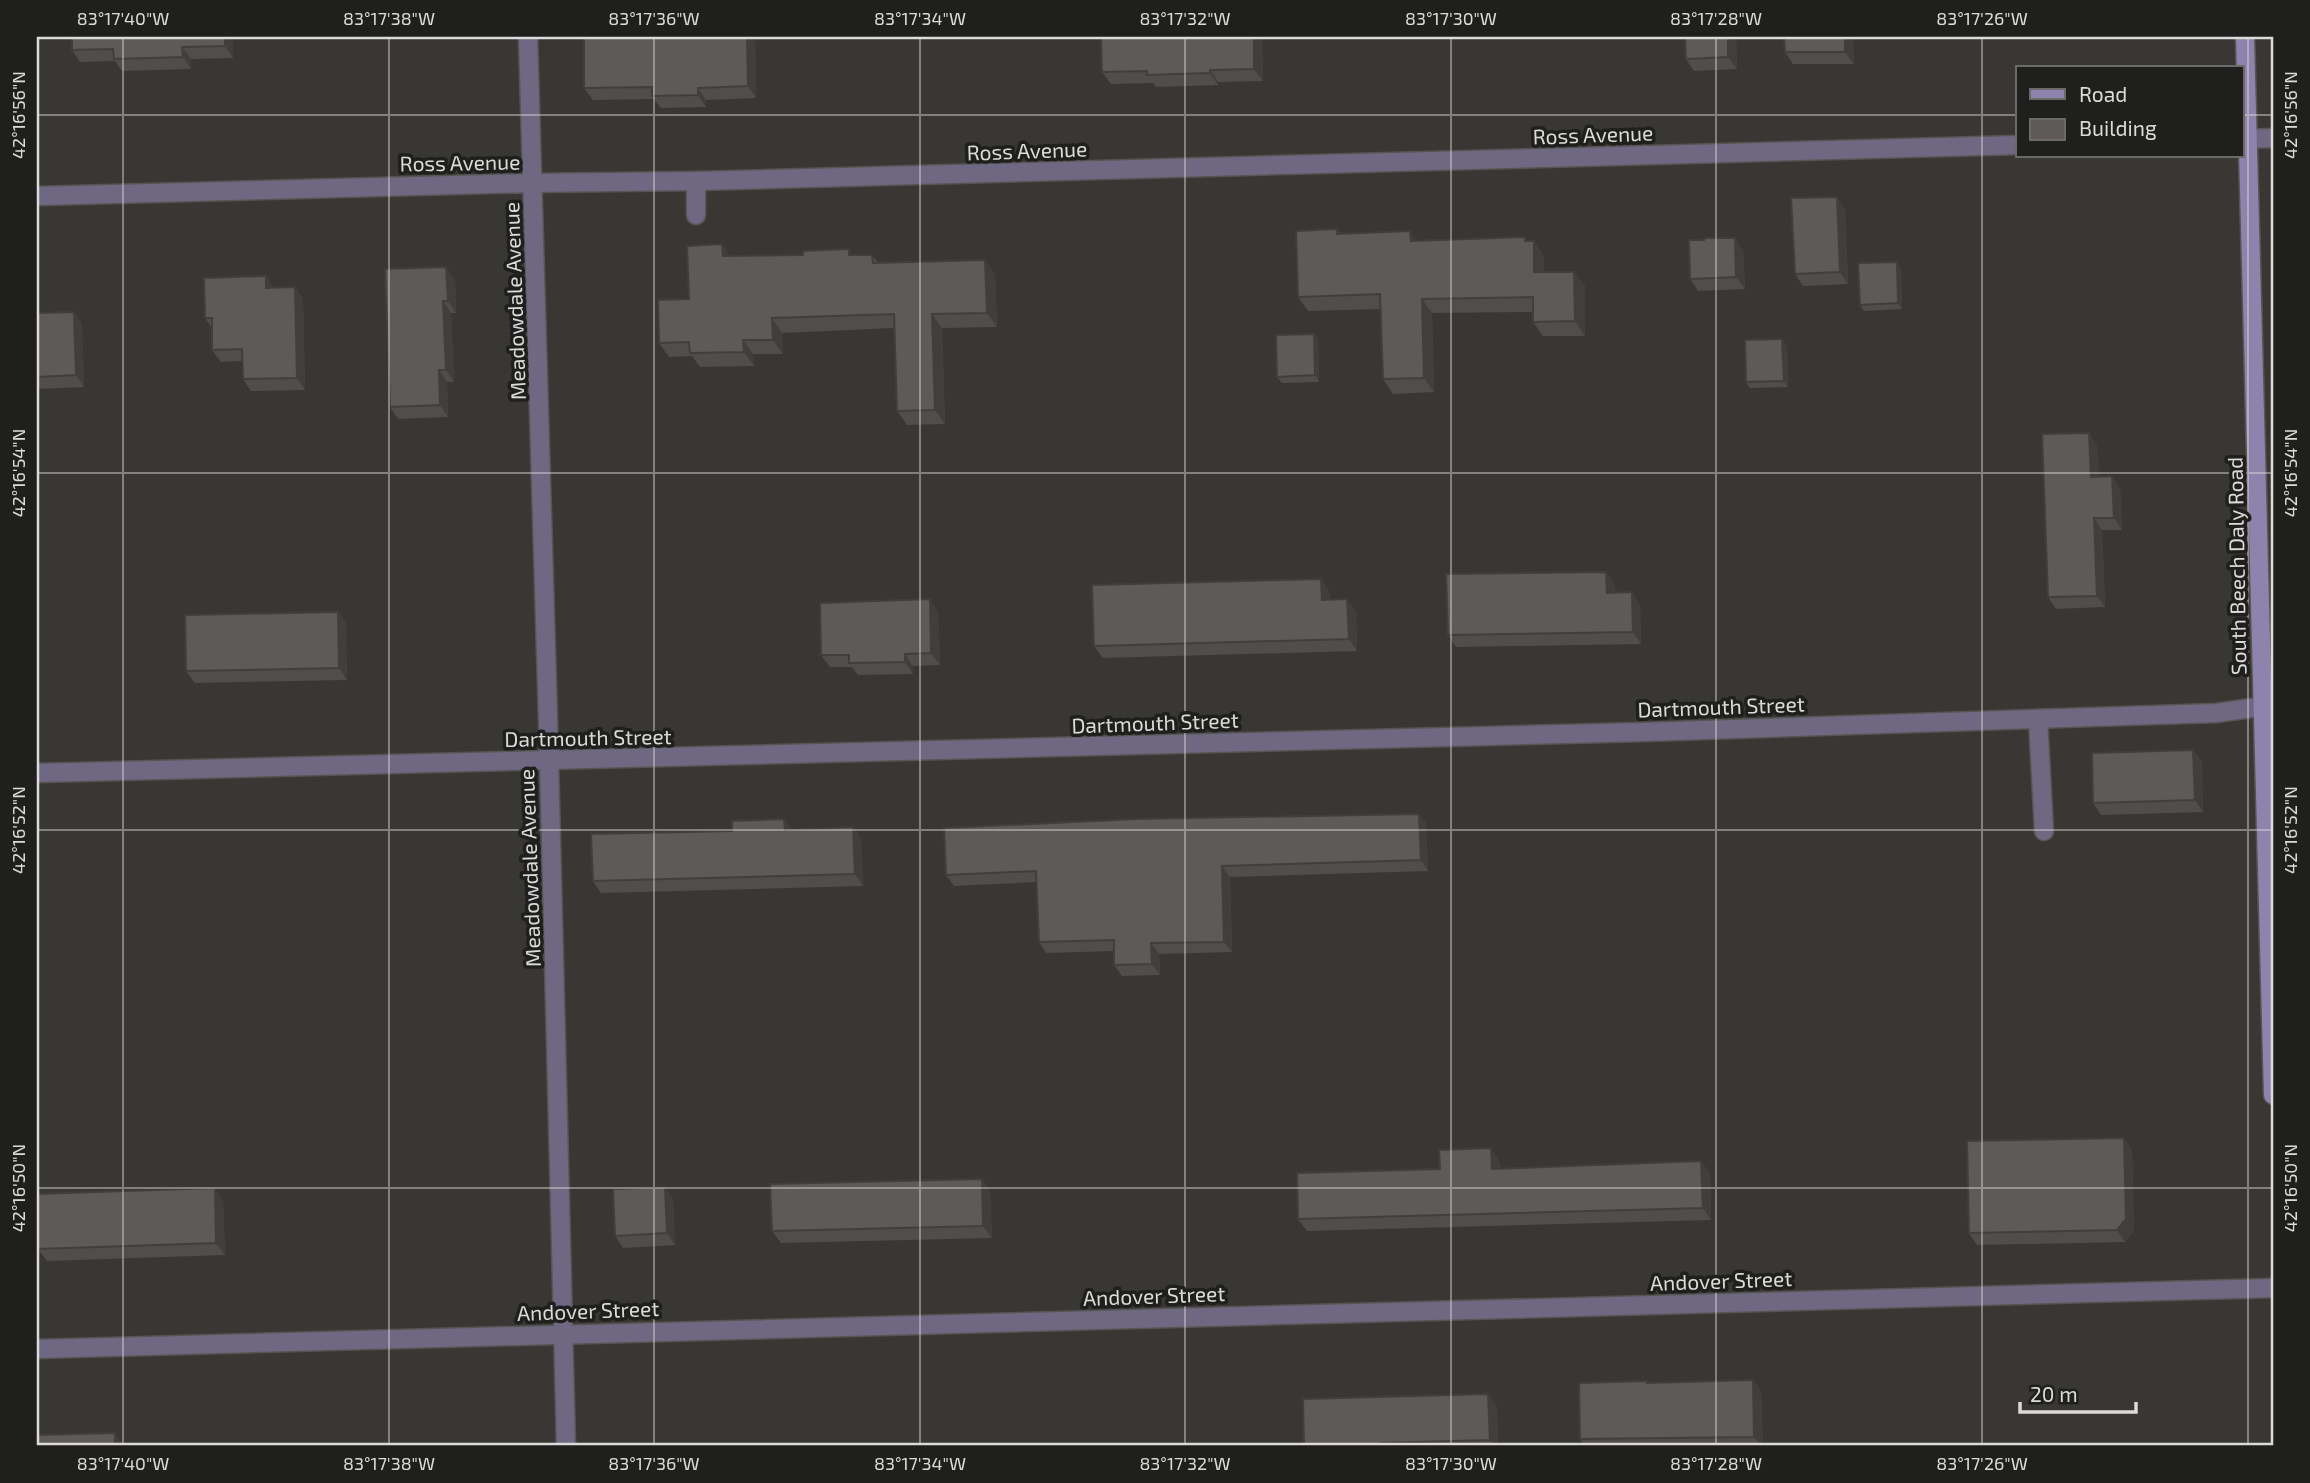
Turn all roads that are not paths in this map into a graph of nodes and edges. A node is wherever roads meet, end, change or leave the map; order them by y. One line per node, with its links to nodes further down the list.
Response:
1 (528, 37): 7 (street, Meadowdale Avenue)
2 (2245, 37): 4 (main road, South Beech Daly Road)
3 (2273, 138): 4 (street)
4 (2245, 139): 10 (main road, South Beech Daly Road)
5 (2016, 145): 6 (street, Ross Avenue)
6 (696, 181): 7 (street, Ross Avenue); 9 (street)
7 (533, 183): 8 (street, Ross Avenue); 12 (street, Meadowdale Avenue)
8 (37, 196)
9 (696, 215)
10 (2267, 706): 11 (street, Dartmouth Street); 15 (main road, South Beech Daly Road)
11 (2038, 719): 12 (street, Dartmouth Street); 14 (street)
12 (549, 761): 13 (street, Dartmouth Street); 17 (street, Meadowdale Avenue)
13 (37, 773)
14 (2044, 831)
15 (2273, 1095)
16 (2273, 1288): 17 (street, Andover Street)
17 (564, 1333): 18 (street, Andover Street); 19 (street, Meadowdale Avenue)
18 (37, 1349)
19 (566, 1446)

